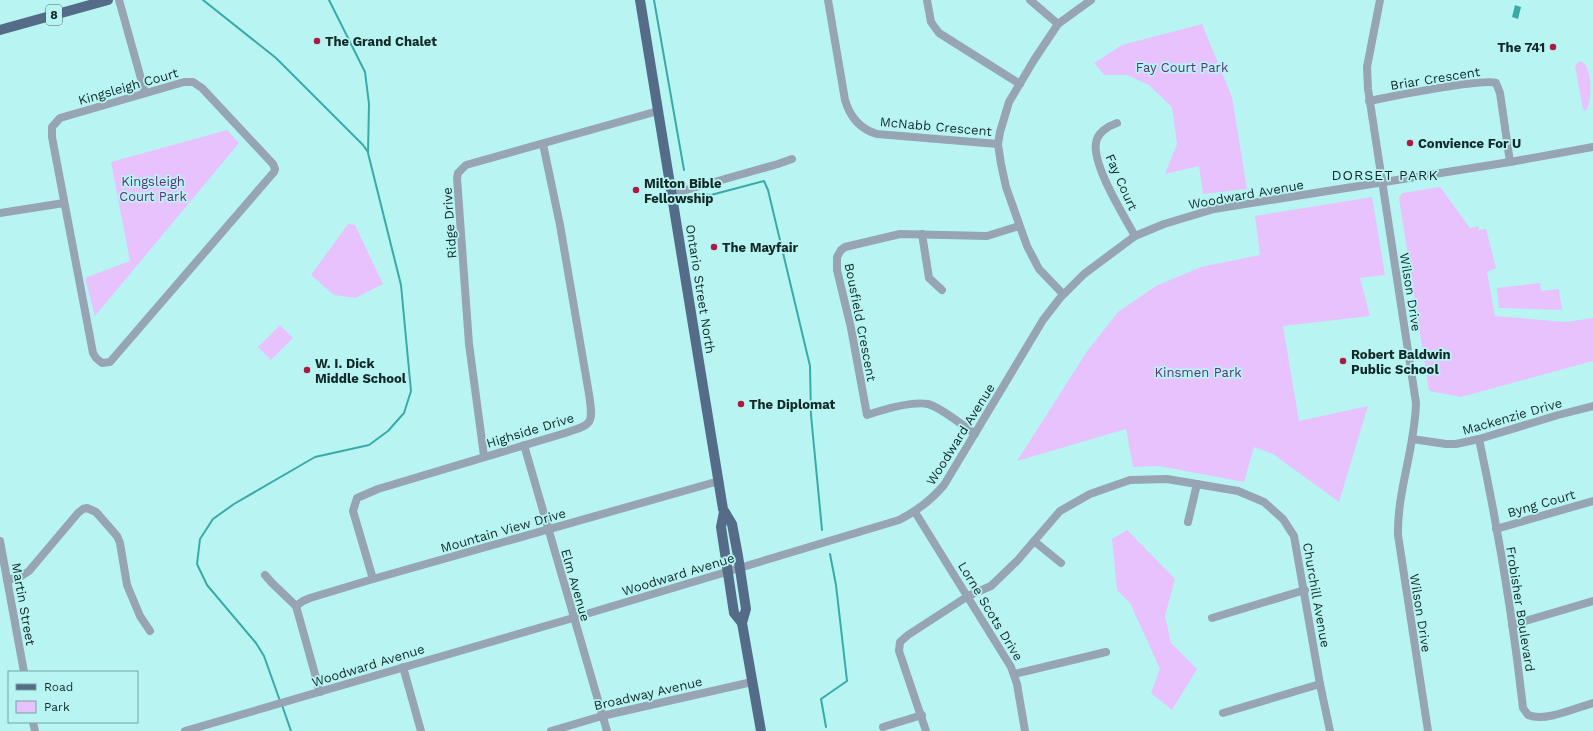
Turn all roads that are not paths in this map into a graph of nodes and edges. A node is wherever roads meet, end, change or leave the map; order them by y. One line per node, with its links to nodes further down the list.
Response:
1 (108, 0): 10 (main road, 8)
2 (119, 0): 12 (street)
3 (640, 0): 14 (main road, Ontario Street North)
4 (828, 0): 17 (street, McNabb Crescent)
5 (927, 0): 11 (street)
6 (1030, 0): 9 (street)
7 (1091, 0): 9 (street)
8 (1380, 0): 13 (street, Wilson Drive)
9 (1058, 24): 11 (street)
10 (0, 30)
11 (1020, 84): 17 (street)
12 (145, 93): 23 (street, Kingsleigh Court); 23 (street, Kingsleigh Court)
13 (1369, 101): 20 (street, Briar Crescent); 21 (street, Wilson Drive)
14 (658, 111): 16 (street, Ridge Drive); 22 (main road, Ontario Street North)
15 (1117, 123): 27 (street, Fay Court)
16 (543, 144): 34 (street, Highside Drive); 35 (street, Ridge Drive)
17 (998, 144): 25 (street)
18 (1593, 147): 20 (street, Woodward Avenue)
19 (792, 159): 22 (street)
20 (1510, 162): 21 (street, Woodward Avenue)
21 (1382, 182): 27 (street, Woodward Avenue); 32 (street, Wilson Drive)
22 (672, 194): 36 (main road, Ontario Street North)
23 (64, 202): 24 (street)
24 (0, 213)
25 (1020, 226): 26 (street, Bousfield Crescent); 29 (street)
26 (922, 234): 28 (street); 31 (street, Bousfield Crescent)
27 (1135, 236): 29 (street, Woodward Avenue)
28 (942, 290)
29 (1063, 294): 31 (street, Woodward Avenue)
30 (1593, 406): 33 (street, Mackenzie Drive)
31 (975, 434): 40 (street, Woodward Avenue)
32 (1412, 439): 33 (street, Mackenzie Drive); 81 (street, Wilson Drive)
33 (1479, 439): 42 (street, Frobisher Boulevard)
34 (524, 445): 35 (street, Highside Drive); 43 (street, Elm Avenue)
35 (484, 456): 50 (street, Highside Drive)
36 (719, 481): 39 (main road, Ontario Street North); 43 (street, Mountain View Drive)
37 (1197, 484): 41 (street); 45 (street, Churchill Avenue); 52 (street, Churchill Avenue)
38 (1593, 501): 42 (street, Byng Court)
39 (724, 512): 47 (main road, Ontario Street North); 48 (main road, Ontario Street North)
40 (915, 512): 47 (street, Woodward Avenue); 53 (street, Lorne Scots Drive)
41 (1188, 522)
42 (1496, 529): 59 (street, Frobisher Boulevard)
43 (548, 530): 50 (street, Mountain View Drive); 56 (street, Elm Avenue)
44 (0, 541): 51 (street, Martin Street)
45 (1034, 541): 46 (street); 53 (street, Churchill Avenue)
46 (1061, 562)
47 (740, 568): 48 (street, Woodward Avenue); 58 (main road, Ontario Street North)
48 (728, 571): 56 (street, Woodward Avenue); 58 (main road, Ontario Street North)
49 (265, 575): 55 (street)
50 (373, 579): 55 (street, Mountain View Drive)
51 (7, 580): 60 (street); 63 (street, Martin Street)
52 (1305, 590): 57 (street); 66 (street, Churchill Avenue)
53 (968, 596): 64 (street, Lorne Scots Drive); 70 (street, Churchill Avenue)
54 (1593, 601): 59 (street)
55 (296, 606): 67 (street)
56 (573, 618): 62 (street, Woodward Avenue); 71 (street, Elm Avenue)
57 (1212, 618)
58 (742, 623): 65 (main road, Ontario Street North)
59 (1512, 625): 68 (street, Frobisher Boulevard)
60 (150, 631)
61 (1106, 652): 64 (street)
62 (403, 667): 67 (street, Woodward Avenue); 74 (street)
63 (24, 671)
64 (1014, 674): 79 (street, Lorne Scots Drive)
65 (752, 682): 71 (street, Broadway Avenue); 77 (main road, Ontario Street North)
66 (1320, 684): 69 (street); 80 (street, Churchill Avenue)
67 (320, 692): 73 (street, Woodward Avenue)
68 (1593, 703)
69 (1223, 713)
70 (922, 715): 72 (street); 78 (street, Churchill Avenue)
71 (602, 716): 75 (street, Broadway Avenue); 76 (street, Elm Avenue)
72 (883, 728)
73 (185, 731)
74 (421, 731)
75 (551, 731)
76 (607, 731)
77 (761, 731)
78 (926, 731)
79 (1025, 731)
80 (1330, 731)
81 (1428, 731)

